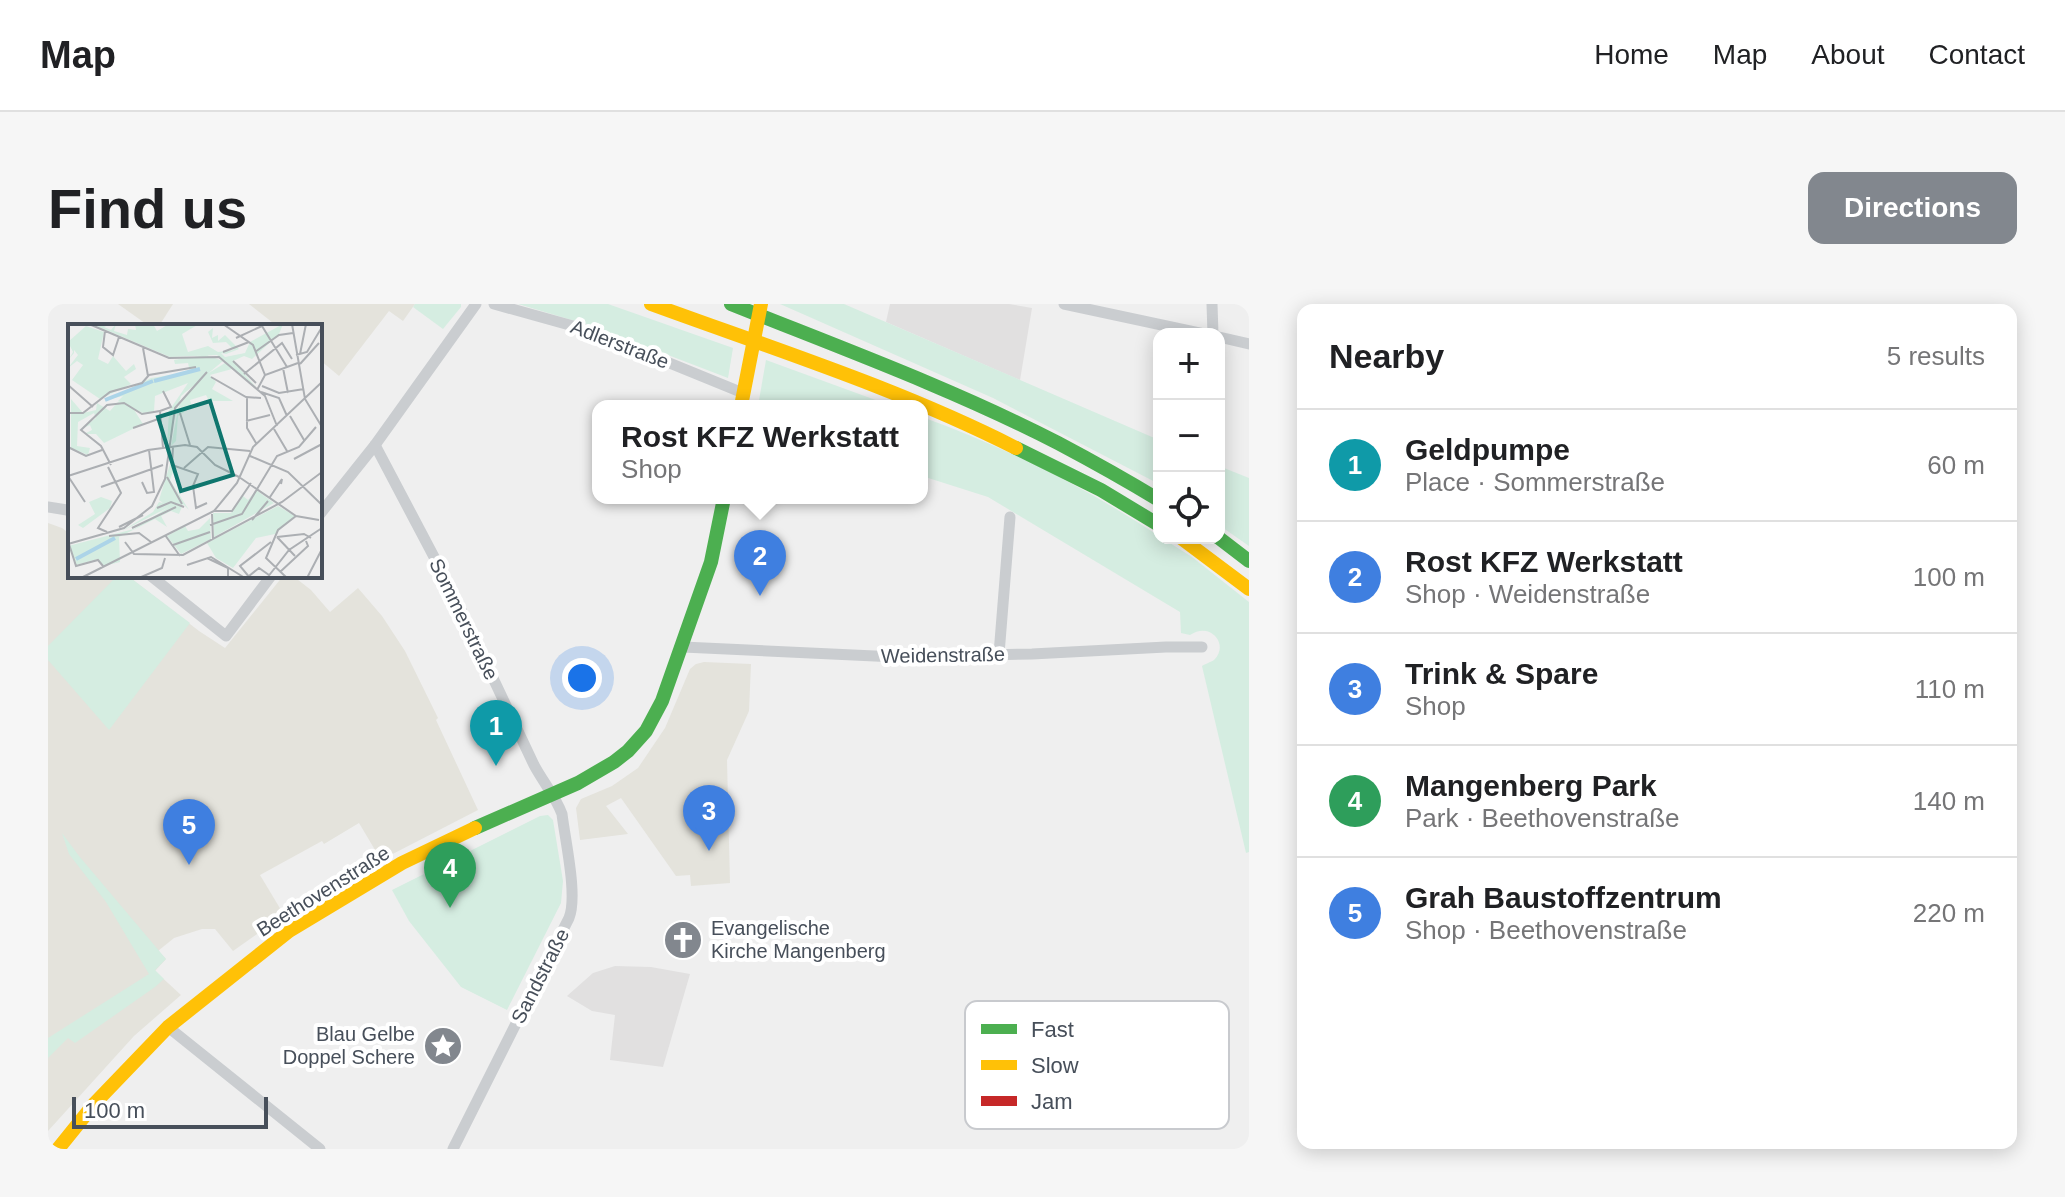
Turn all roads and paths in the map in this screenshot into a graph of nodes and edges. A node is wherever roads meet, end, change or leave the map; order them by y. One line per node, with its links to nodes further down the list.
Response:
1 (476, 304): 15 (street)
2 (494, 304): 12 (street, Adlerstraße)
3 (651, 304): 13 (main road)
4 (731, 304): 16 (main road)
5 (761, 304): 12 (main road)
6 (1064, 304): 8 (street)
7 (1212, 304): 9 (street)
8 (1176, 328)
9 (1213, 328)
10 (1225, 338): 11 (street)
11 (1249, 344)
12 (743, 394)
13 (911, 400)
14 (928, 407): 22 (main road)
15 (375, 445): 20 (street); 32 (street, Sommerstraße)
16 (1153, 496)
17 (723, 504): 29 (main road, Beethovenstraße)
18 (48, 507): 19 (street)
19 (68, 511)
20 (322, 511)
21 (1010, 517): 31 (street)
22 (1153, 521)
23 (1225, 543): 25 (main road)
24 (1189, 544): 28 (main road)
25 (1249, 561)
26 (154, 578): 27 (street)
27 (270, 578)
28 (1249, 589)
29 (683, 647): 31 (street, Weidenstraße); 32 (main road, Beethovenstraße)
30 (1202, 647): 31 (street, Weidenstraße)
31 (999, 654)
32 (554, 799): 33 (main road, Beethovenstraße); 36 (street, Sandstraße)
33 (168, 1027): 34 (main road, Beethovenstraße); 35 (street)
34 (58, 1149)
35 (320, 1149)
36 (453, 1149)

